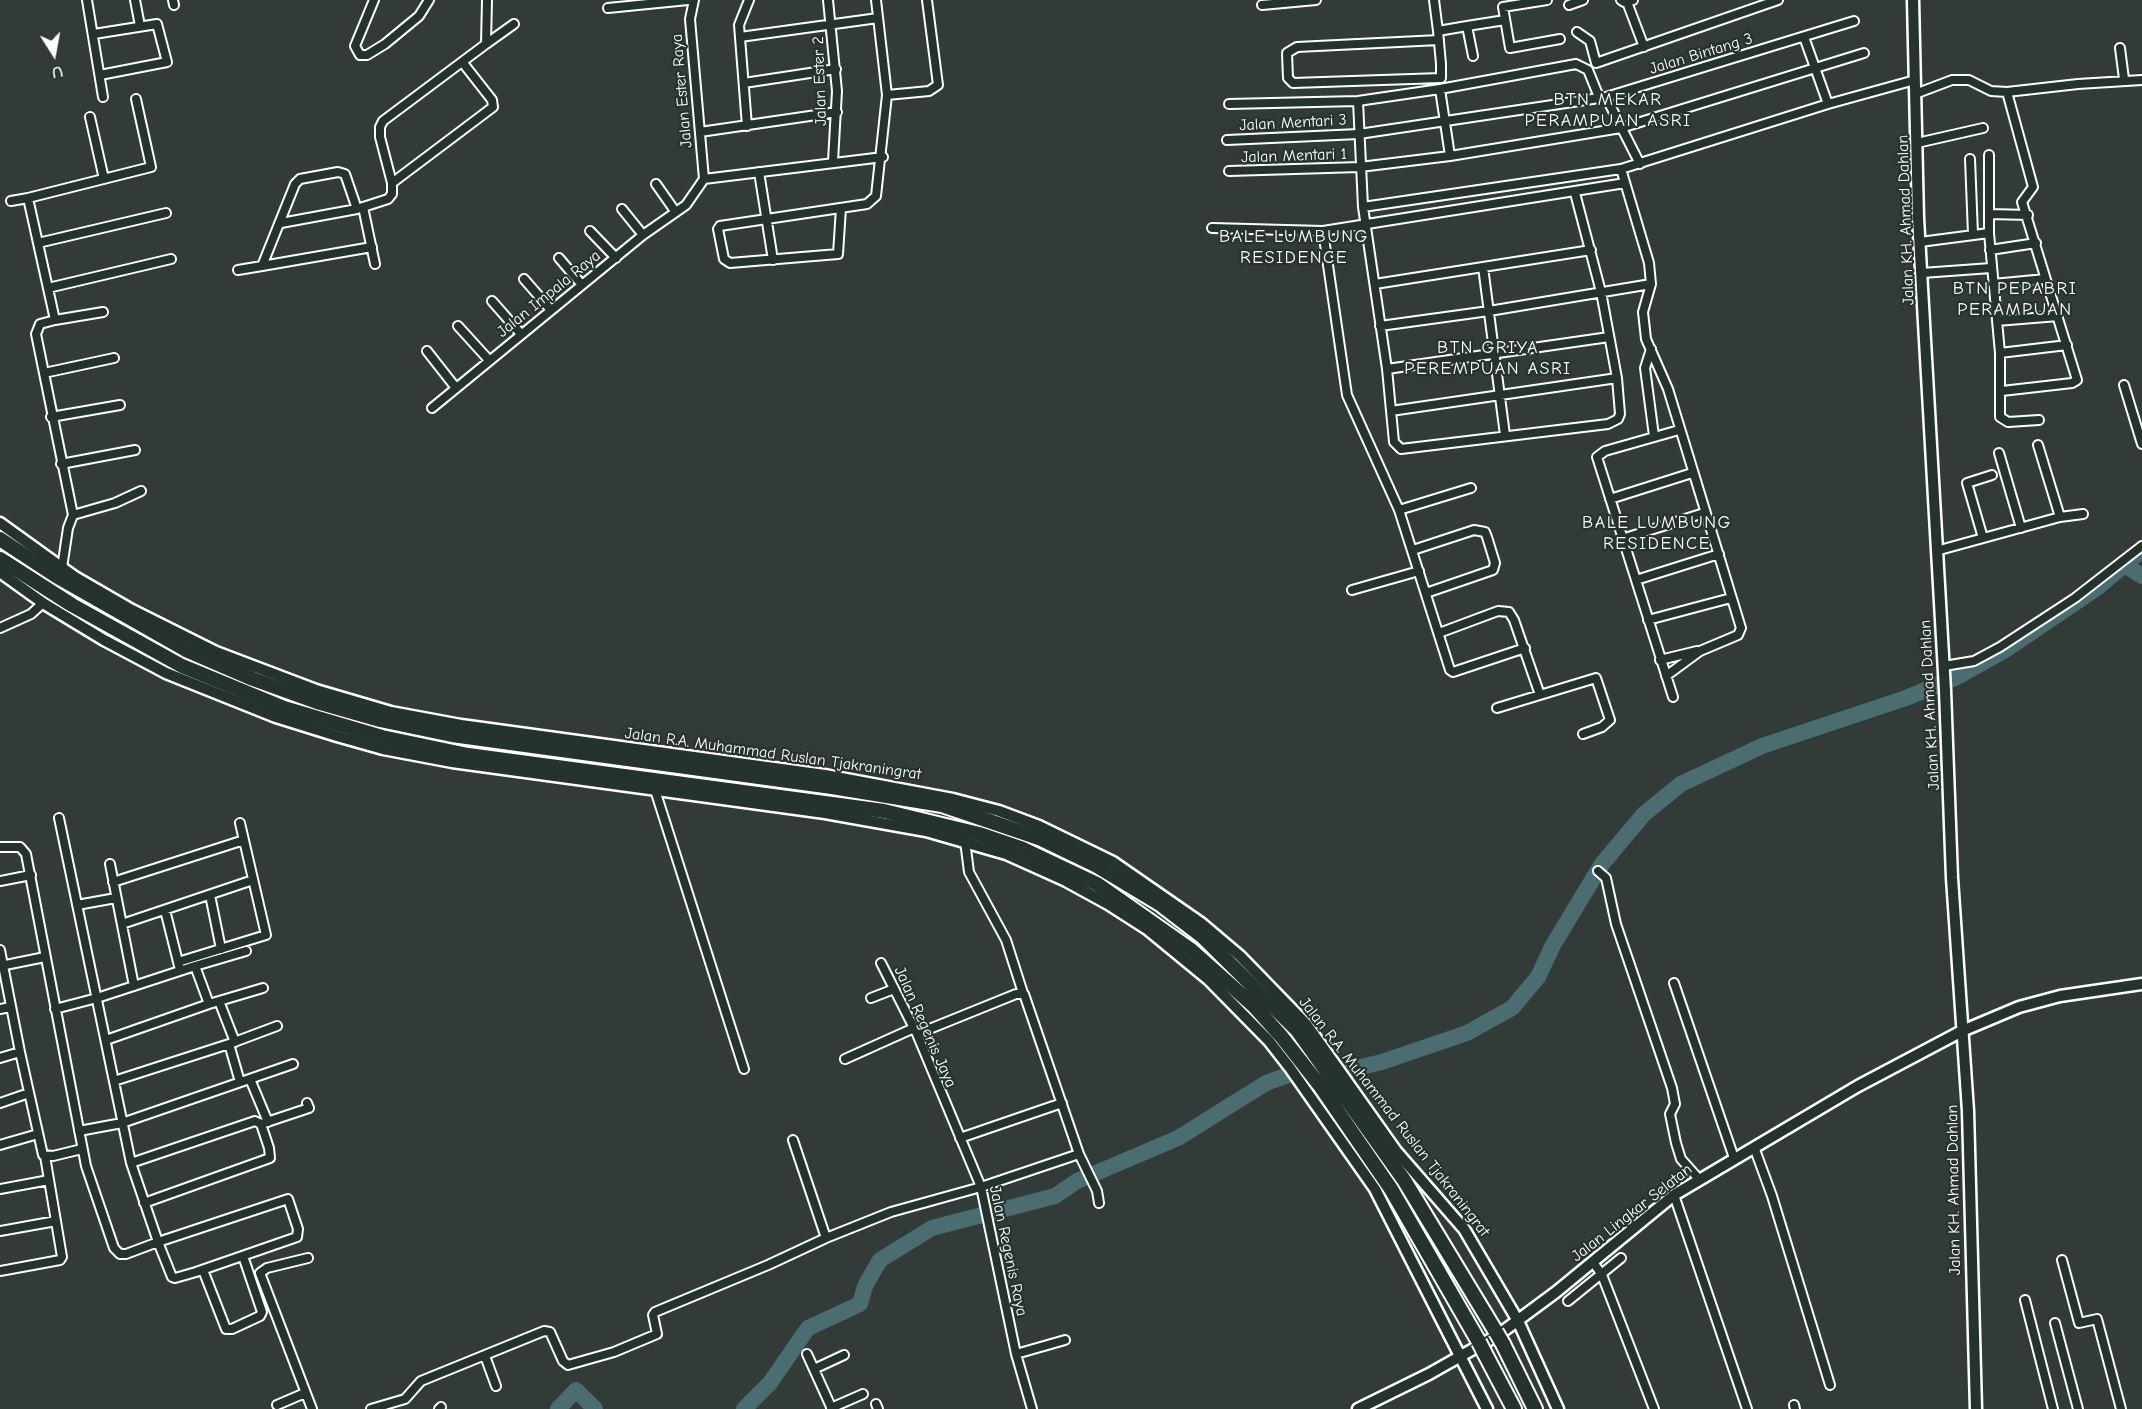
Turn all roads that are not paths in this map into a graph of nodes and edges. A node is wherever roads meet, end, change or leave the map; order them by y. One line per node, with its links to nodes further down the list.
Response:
1 (87, 0): 30 (street)
2 (135, 0): 27 (street)
3 (374, 0): 4 (street)
4 (429, 0)
5 (487, 0): 35 (street)
6 (688, 0): 21 (street)
7 (693, 0): 64 (street, Jalan Ester Raya)
8 (749, 0): 32 (street)
9 (828, 0): 26 (street, Jalan Ester 2)
10 (876, 0): 22 (street)
11 (927, 0): 51 (street)
12 (1316, 0): 19 (street)
13 (1434, 0): 31 (street)
14 (1547, 0): 23 (street)
15 (1584, 0): 20 (street)
16 (1778, 0): 36 (street)
17 (1913, 0): 45 (street, Jalan KH. Ahmad Dahlan)
18 (1627, 1): 36 (street)
19 (1262, 5)
20 (1569, 5)
21 (608, 8)
22 (878, 18): 26 (street); 51 (street)
23 (1505, 20): 28 (street); 34 (street)
24 (1854, 21): 33 (street, Jalan Bintang 3)
25 (514, 24): 35 (street)
26 (832, 25): 32 (street); 41 (street, Jalan Ester 2)
27 (140, 26): 30 (street); 43 (street)
28 (1467, 26): 31 (street); 39 (street)
29 (1577, 32): 36 (street)
30 (94, 34): 43 (street)
31 (1438, 35): 31 (street)
32 (740, 37): 47 (street)
33 (1804, 37): 42 (street); 53 (street, Jalan Bintang 3)
34 (1560, 39)
35 (486, 44): 40 (street)
36 (1644, 47)
37 (2120, 48): 44 (street)
38 (1864, 53): 42 (street, Jalan Mentari 1)
39 (1473, 56)
40 (463, 63): 80 (street); 80 (street)
41 (836, 69): 47 (street); 58 (street, Jalan Ester 2)
42 (1815, 69): 57 (street); 62 (street, Jalan Mentari 1)
43 (100, 75): 52 (street)
44 (2124, 79): 46 (street); 49 (street)
45 (1915, 80): 50 (street, Jalan KH. Ahmad Dahlan); 57 (street)
46 (2142, 80)
47 (744, 83): 61 (street)
48 (1440, 89): 53 (street); 55 (street); 60 (street)
49 (2007, 92): 50 (street); 93 (street)
50 (1916, 94): 67 (street, Jalan KH. Ahmad Dahlan)
51 (887, 95): 70 (street)
52 (103, 97)
53 (1602, 97): 60 (street, Jalan Bintang 3); 62 (street)
54 (136, 99): 78 (street)
55 (1358, 101): 56 (street); 65 (street)
56 (1229, 104)
57 (1828, 104): 73 (street)
58 (837, 112): 61 (street); 72 (street, Jalan Ester 2)
59 (90, 117): 78 (street)
60 (1445, 121): 65 (street, Jalan Mentari 3); 69 (street)
61 (747, 126): 64 (street)
62 (1621, 128): 69 (street, Jalan Mentari 1); 73 (street)
63 (1983, 128): 67 (street)
64 (700, 132): 79 (street, Jalan Ester Raya)
65 (1359, 134): 66 (street, Jalan Mentari 3); 74 (street)
66 (1227, 140)
67 (1917, 143): 103 (street, Jalan KH. Ahmad Dahlan)
68 (1989, 155): 92 (street)
69 (1450, 156): 74 (street, Jalan Mentari 1)
70 (883, 157): 72 (street); 89 (street)
71 (1970, 159): 101 (street)
72 (833, 161): 77 (street)
73 (1640, 164): 75 (street)
74 (1360, 167): 76 (street, Jalan Mentari 1); 86 (street)
75 (1621, 169): 81 (street); 86 (street)
76 (1229, 171)
77 (759, 172): 79 (street); 94 (street)
78 (104, 179): 84 (street)
79 (704, 179): 90 (street, Jalan Impala Raya)
80 (392, 183): 87 (street)
81 (1625, 183): 83 (street); 122 (street)
82 (656, 184): 90 (street)
83 (1575, 193): 96 (street); 108 (street)
84 (28, 198): 85 (street); 104 (street)
85 (11, 201)
86 (1363, 207): 96 (street)
87 (360, 208): 95 (street); 95 (street); 106 (street)
88 (622, 208): 102 (street)
89 (842, 208): 94 (street); 112 (street)
90 (675, 211): 102 (street, Jalan Impala Raya)
91 (166, 213): 104 (street)
92 (1990, 214): 93 (street); 100 (street)
93 (2028, 215): 105 (street)
94 (765, 218): 112 (street); 112 (street)
95 (281, 223): 114 (street)
96 (1366, 224): 99 (street); 121 (street)
97 (1212, 228): 99 (street)
98 (590, 231): 110 (street)
99 (1323, 231): 170 (street)
100 (1989, 233): 101 (street); 107 (street)
101 (1973, 234): 103 (street)
102 (643, 235): 110 (street, Jalan Impala Raya)
103 (1920, 242): 118 (street, Jalan KH. Ahmad Dahlan)
104 (38, 243): 125 (street)
105 (2036, 243): 107 (street); 120 (street)
106 (372, 246): 113 (street); 114 (street)
107 (1990, 249): 116 (street)
108 (1591, 250): 115 (street); 126 (street)
109 (559, 258): 124 (street)
110 (616, 258): 124 (street, Jalan Impala Raya)
111 (171, 259): 125 (street)
112 (772, 260)
113 (375, 264)
114 (262, 266): 117 (street)
115 (1483, 267): 121 (street); 129 (street)
116 (1991, 268): 118 (street); 123 (street)
117 (238, 270)
118 (1922, 273): 181 (street, Jalan KH. Ahmad Dahlan)
119 (524, 279): 128 (street)
120 (2045, 279): 123 (street); 131 (street)
121 (1374, 284): 135 (street)
122 (1651, 284): 126 (street); 139 (street)
123 (1993, 284): 133 (street)
124 (582, 285): 128 (street, Jalan Impala Raya)
125 (48, 288): 132 (street)
126 (1601, 292): 129 (street); 137 (street)
127 (492, 302): 136 (street)
128 (551, 310): 136 (street, Jalan Impala Raya)
129 (1489, 311): 135 (street); 142 (street)
130 (103, 312): 132 (street)
131 (2058, 316): 133 (street); 138 (street)
132 (55, 320): 146 (street)
133 (1997, 321): 141 (street)
134 (458, 326): 144 (street)
135 (1380, 326): 145 (street)
136 (521, 334): 144 (street, Jalan Impala Raya)
137 (1609, 337): 142 (street); 147 (street)
138 (2067, 345): 141 (street); 150 (street)
139 (1651, 349): 157 (street); 159 (street)
140 (428, 351): 149 (street)
141 (2000, 353): 150 (street)
142 (1494, 355): 145 (street); 151 (street)
143 (114, 358): 146 (street)
144 (488, 359): 149 (street, Jalan Impala Raya)
145 (1387, 369): 154 (street)
146 (44, 373): 155 (street)
147 (1617, 378): 151 (street); 158 (street)
148 (2124, 385): 160 (street)
149 (456, 388): 153 (street, Jalan Impala Raya)
150 (2002, 391): 156 (street)
151 (1500, 396): 154 (street); 158 (street)
152 (120, 405): 155 (street)
153 (432, 408)
154 (1391, 411): 158 (street)
155 (51, 417): 164 (street)
156 (2038, 420)
157 (1679, 430): 159 (street); 165 (street)
158 (1505, 435)
159 (1654, 436): 169 (street)
160 (2142, 444)
161 (2038, 445): 174 (street)
162 (135, 450): 164 (street)
163 (1999, 453): 176 (street)
164 (61, 465): 173 (street)
165 (1692, 472): 169 (street); 171 (street)
166 (1992, 475): 177 (street)
167 (1471, 488): 170 (street)
168 (141, 491): 173 (street)
169 (1611, 499): 179 (street)
170 (1399, 510): 180 (street)
171 (1704, 513): 179 (street); 183 (street)
172 (2084, 514): 174 (street)
173 (73, 515): 185 (street)
174 (2060, 516): 176 (street)
175 (0, 523): 185 (street, Jalan R.A. Muhammad Ruslan Tjakraningrat)
176 (2021, 528): 177 (street)
177 (1983, 538): 181 (street)
178 (0, 539): 244 (highway, Jalan R.A. Muhammad Ruslan Tjakraningrat)
179 (1622, 539): 188 (street)
180 (1413, 550): 186 (street); 190 (street)
181 (1936, 551): 199 (street, Jalan KH. Ahmad Dahlan)
182 (2139, 551): 199 (street)
183 (1719, 554): 188 (street); 191 (street)
184 (0, 559): 257 (highway, Jalan R.A. Muhammad Ruslan Tjakraningrat)
185 (62, 568): 244 (street, Jalan R.A. Muhammad Ruslan Tjakraningrat)
186 (1419, 571): 189 (street); 190 (street)
187 (0, 572): 192 (street)
188 (1636, 580): 193 (street)
189 (1352, 590)
190 (1426, 593): 195 (street)
191 (1731, 598): 193 (street); 197 (street)
192 (43, 603): 194 (street); 205 (street)
193 (1648, 620): 198 (street)
194 (0, 628)
195 (1439, 633): 196 (street); 196 (street)
196 (1525, 648): 201 (street)
197 (1700, 651): 198 (street); 200 (street)
198 (1660, 660): 200 (street)
199 (1944, 670): 245 (street, Jalan KH. Ahmad Dahlan)
200 (1666, 676): 202 (street)
201 (1540, 695): 203 (street); 204 (street)
202 (1673, 697)
203 (1497, 708)
204 (1583, 734)
205 (655, 790): 209 (street); 253 (street)
206 (59, 818): 219 (street)
207 (240, 823): 208 (street)
208 (244, 840): 214 (street); 216 (street)
209 (965, 841): 235 (street); 302 (street)
210 (0, 846): 213 (street)
211 (110, 864): 216 (street)
212 (1598, 871): 275 (street)
213 (31, 875): 215 (street); 225 (street)
214 (253, 880): 217 (street); 222 (street)
215 (0, 881)
216 (113, 882): 218 (street)
217 (210, 895): 220 (street); 222 (street)
218 (116, 898): 219 (street); 221 (street)
219 (77, 905): 236 (street)
220 (165, 910): 221 (street); 228 (street)
221 (122, 924): 232 (street)
222 (221, 949): 228 (street)
223 (0, 950): 227 (street)
224 (246, 951): 229 (street)
225 (45, 957): 227 (street); 242 (street)
226 (881, 963): 234 (street, Jalan Regenis Jaya)
227 (2, 966): 240 (street)
228 (179, 966): 229 (street); 232 (street)
229 (195, 966): 239 (street)
230 (1674, 983): 273 (street)
231 (2142, 984): 245 (street, Jalan Lingkar Selatan)
232 (134, 986): 236 (street)
233 (263, 988): 238 (street)
234 (894, 989): 237 (street); 246 (street, Jalan Regenis Jaya)
235 (1023, 993): 246 (street); 261 (street)
236 (97, 998): 242 (street); 247 (street)
237 (872, 998)
238 (219, 1001): 239 (street); 248 (street)
239 (209, 1004): 247 (street)
240 (10, 1007): 241 (street); 249 (street)
241 (0, 1009)
242 (55, 1009): 264 (street)
243 (277, 1026): 248 (street)
244 (1301, 1027): 257 (highway, Jalan R.A. Muhammad Ruslan Tjakraningrat); 296 (street, Jalan R.A. Muhammad Ruslan Tjakraningrat)
245 (1962, 1029): 269 (street, Jalan Lingkar Selatan); 321 (street, Jalan KH. Ahmad Dahlan)
246 (915, 1031): 251 (street); 259 (street, Jalan Regenis Jaya)
247 (106, 1040): 255 (street)
248 (232, 1043): 255 (street); 256 (street)
249 (20, 1052): 250 (street); 258 (street)
250 (0, 1058)
251 (845, 1059)
252 (293, 1064): 254 (street)
253 (744, 1069)
254 (250, 1079): 256 (street); 262 (street)
255 (114, 1081): 263 (street)
256 (240, 1082): 263 (street)
257 (1327, 1084): 316 (highway, Jalan R.A. Muhammad Ruslan Tjakraningrat); 317 (highway, Jalan R.A. Muhammad Ruslan Tjakraningrat, bridge)
258 (29, 1093): 260 (street); 265 (street)
259 (945, 1102): 266 (street, Jalan Regenis Raya)
260 (0, 1103)
261 (1062, 1103): 266 (street); 271 (street)
262 (263, 1121): 274 (street); 280 (street)
263 (122, 1123): 264 (street); 274 (street)
264 (79, 1131): 270 (street)
265 (38, 1134): 268 (street); 272 (street)
266 (960, 1138): 277 (street, Jalan Regenis Raya)
267 (793, 1140): 284 (street)
268 (0, 1145)
269 (1755, 1147): 273 (street, Jalan Lingkar Selatan); 305 (street)
270 (82, 1149): 272 (street); 285 (street)
271 (1079, 1154): 277 (street); 281 (street)
272 (45, 1156): 276 (street)
273 (1734, 1158): 275 (street, Jalan Lingkar Selatan)
274 (131, 1163): 280 (street)
275 (1698, 1178): 279 (street, Jalan Lingkar Selatan)
276 (49, 1180): 278 (street); 282 (street)
277 (981, 1187): 284 (street); 300 (street, Jalan Regenis Raya)
278 (0, 1189)
279 (1674, 1195): 290 (street, Jalan Lingkar Selatan); 320 (street)
280 (144, 1203): 285 (street)
281 (1099, 1203)
282 (56, 1221): 283 (street); 292 (street)
283 (0, 1231)
284 (826, 1238): 303 (street)
285 (158, 1242): 286 (street); 291 (street)
286 (243, 1256): 291 (street); 291 (street)
287 (308, 1258): 307 (street)
288 (1621, 1258): 293 (street)
289 (2062, 1260): 324 (street)
290 (1593, 1262): 293 (street); 296 (street, Jalan Lingkar Selatan)
291 (203, 1270)
292 (0, 1271)
293 (1602, 1275): 295 (street); 319 (street)
294 (2025, 1300): 322 (street)
295 (1568, 1301)
296 (1518, 1321): 302 (street, Jalan Lingkar Selatan); 318 (street, Jalan R.A. Muhammad Ruslan Tjakraningrat)
297 (2055, 1323): 323 (street)
298 (1065, 1340): 300 (street)
299 (807, 1354): 304 (street)
300 (1016, 1354): 313 (street, Jalan Regenis Raya)
301 (844, 1355): 304 (street)
302 (1461, 1355): 314 (street, Jalan Lingkar Selatan); 315 (street)
303 (485, 1356): 306 (street); 312 (street)
304 (814, 1369): 310 (street)
305 (1830, 1385)
306 (496, 1386)
307 (305, 1393): 309 (street); 311 (street)
308 (863, 1394): 310 (street)
309 (276, 1405)
310 (832, 1408)
311 (312, 1409)
312 (371, 1409)
313 (1032, 1409)
314 (1358, 1409)
315 (1487, 1409)
316 (1514, 1409)
317 (1535, 1409)
318 (1558, 1409)
319 (1654, 1409)
320 (1747, 1409)
321 (1976, 1409)
322 (2053, 1409)
323 (2078, 1409)
324 (2121, 1409)

